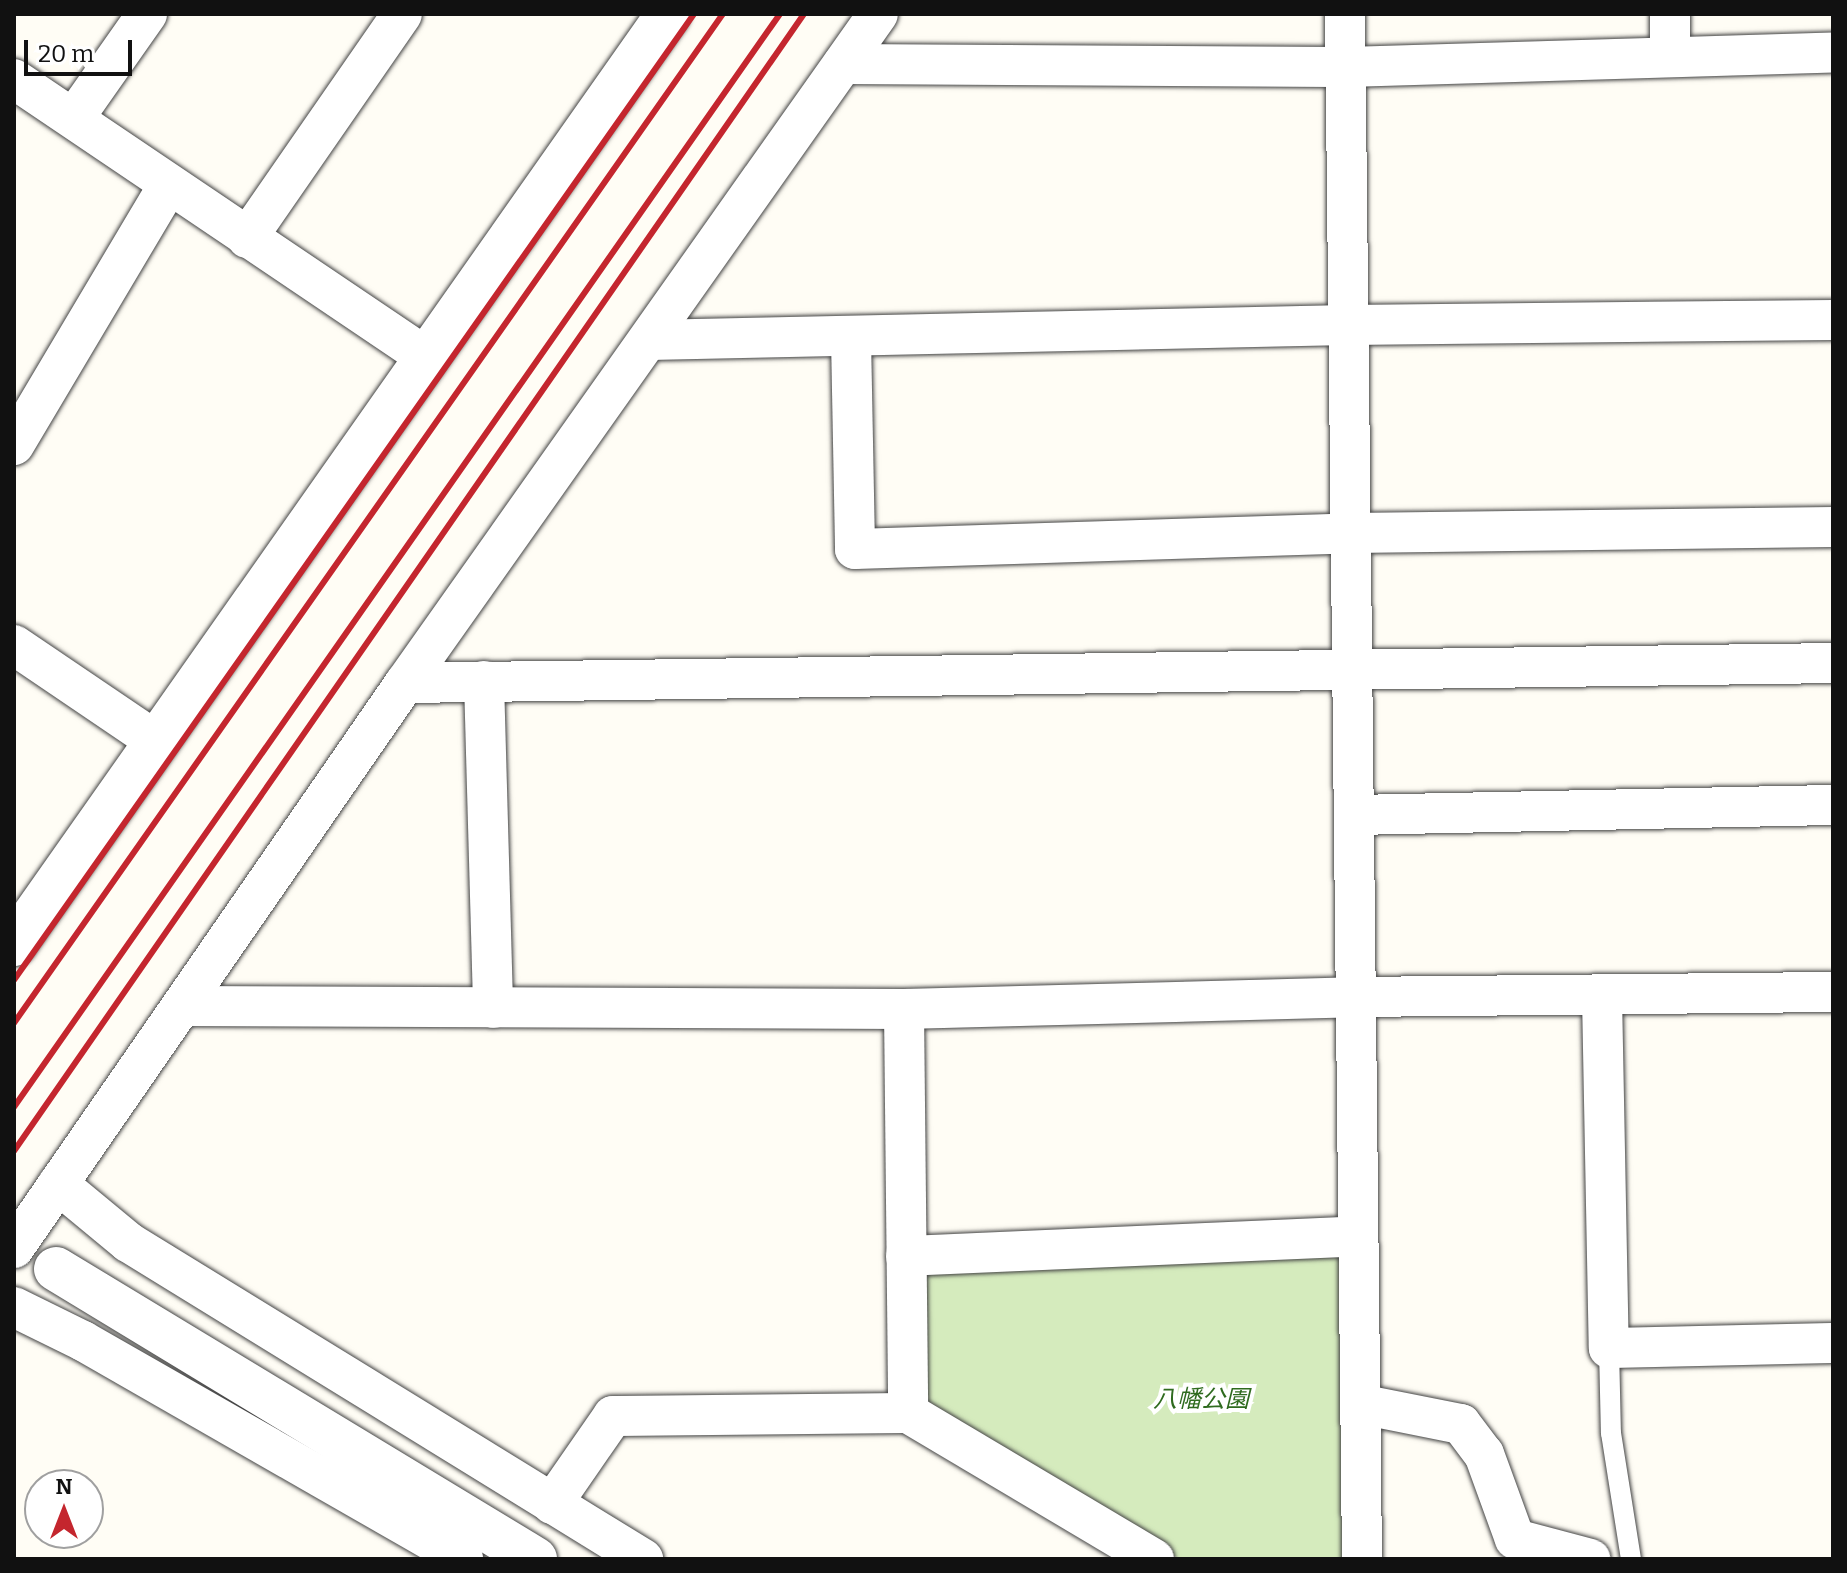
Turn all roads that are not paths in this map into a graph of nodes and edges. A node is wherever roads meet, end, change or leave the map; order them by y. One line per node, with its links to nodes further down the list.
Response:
1 (147, 14): 12 (street)
2 (402, 14): 14 (street)
3 (668, 14): 19 (street)
4 (878, 14): 9 (street)
5 (1345, 14): 10 (street)
6 (1670, 14): 8 (street)
7 (1833, 53): 8 (street)
8 (1670, 56): 10 (street)
9 (843, 64): 10 (street); 18 (street)
10 (1347, 67): 16 (street)
11 (14, 79): 12 (street)
12 (74, 118): 13 (street)
13 (168, 186): 14 (street); 20 (street)
14 (247, 238): 19 (street)
15 (1833, 320): 16 (street)
16 (1348, 325): 17 (street); 22 (street)
17 (851, 338): 18 (street); 22 (street)
18 (649, 340): 27 (street)
19 (424, 356): 28 (street)
20 (14, 445)
21 (1833, 527): 22 (street)
22 (1351, 533): 25 (street)
23 (14, 645): 28 (street)
24 (1833, 663): 25 (street)
25 (1354, 671): 26 (street); 30 (street)
26 (484, 681): 27 (street); 36 (street)
27 (405, 683): 35 (street)
28 (156, 741): 31 (street)
29 (1833, 805): 30 (street)
30 (1354, 815): 34 (street)
31 (14, 944)
32 (1833, 992): 33 (street)
33 (1602, 996): 34 (street); 45 (street)
34 (1354, 997): 37 (street); 39 (street)
35 (184, 1006): 36 (street); 38 (street)
36 (493, 1008): 37 (street)
37 (904, 1009): 41 (street)
38 (58, 1184): 40 (street); 48 (street)
39 (1358, 1236): 41 (street); 46 (street)
40 (14, 1248)
41 (906, 1256): 47 (street)
42 (56, 1269): 50 (street)
43 (14, 1307): 49 (street)
44 (1833, 1343): 45 (street)
45 (1609, 1348): 55 (lane)
46 (1360, 1404): 53 (street); 54 (street)
47 (908, 1413): 48 (street); 52 (street)
48 (552, 1504): 51 (street)
49 (463, 1559)
50 (535, 1559)
51 (643, 1559)
52 (1154, 1559)
53 (1362, 1559)
54 (1590, 1559)
55 (1631, 1559)

